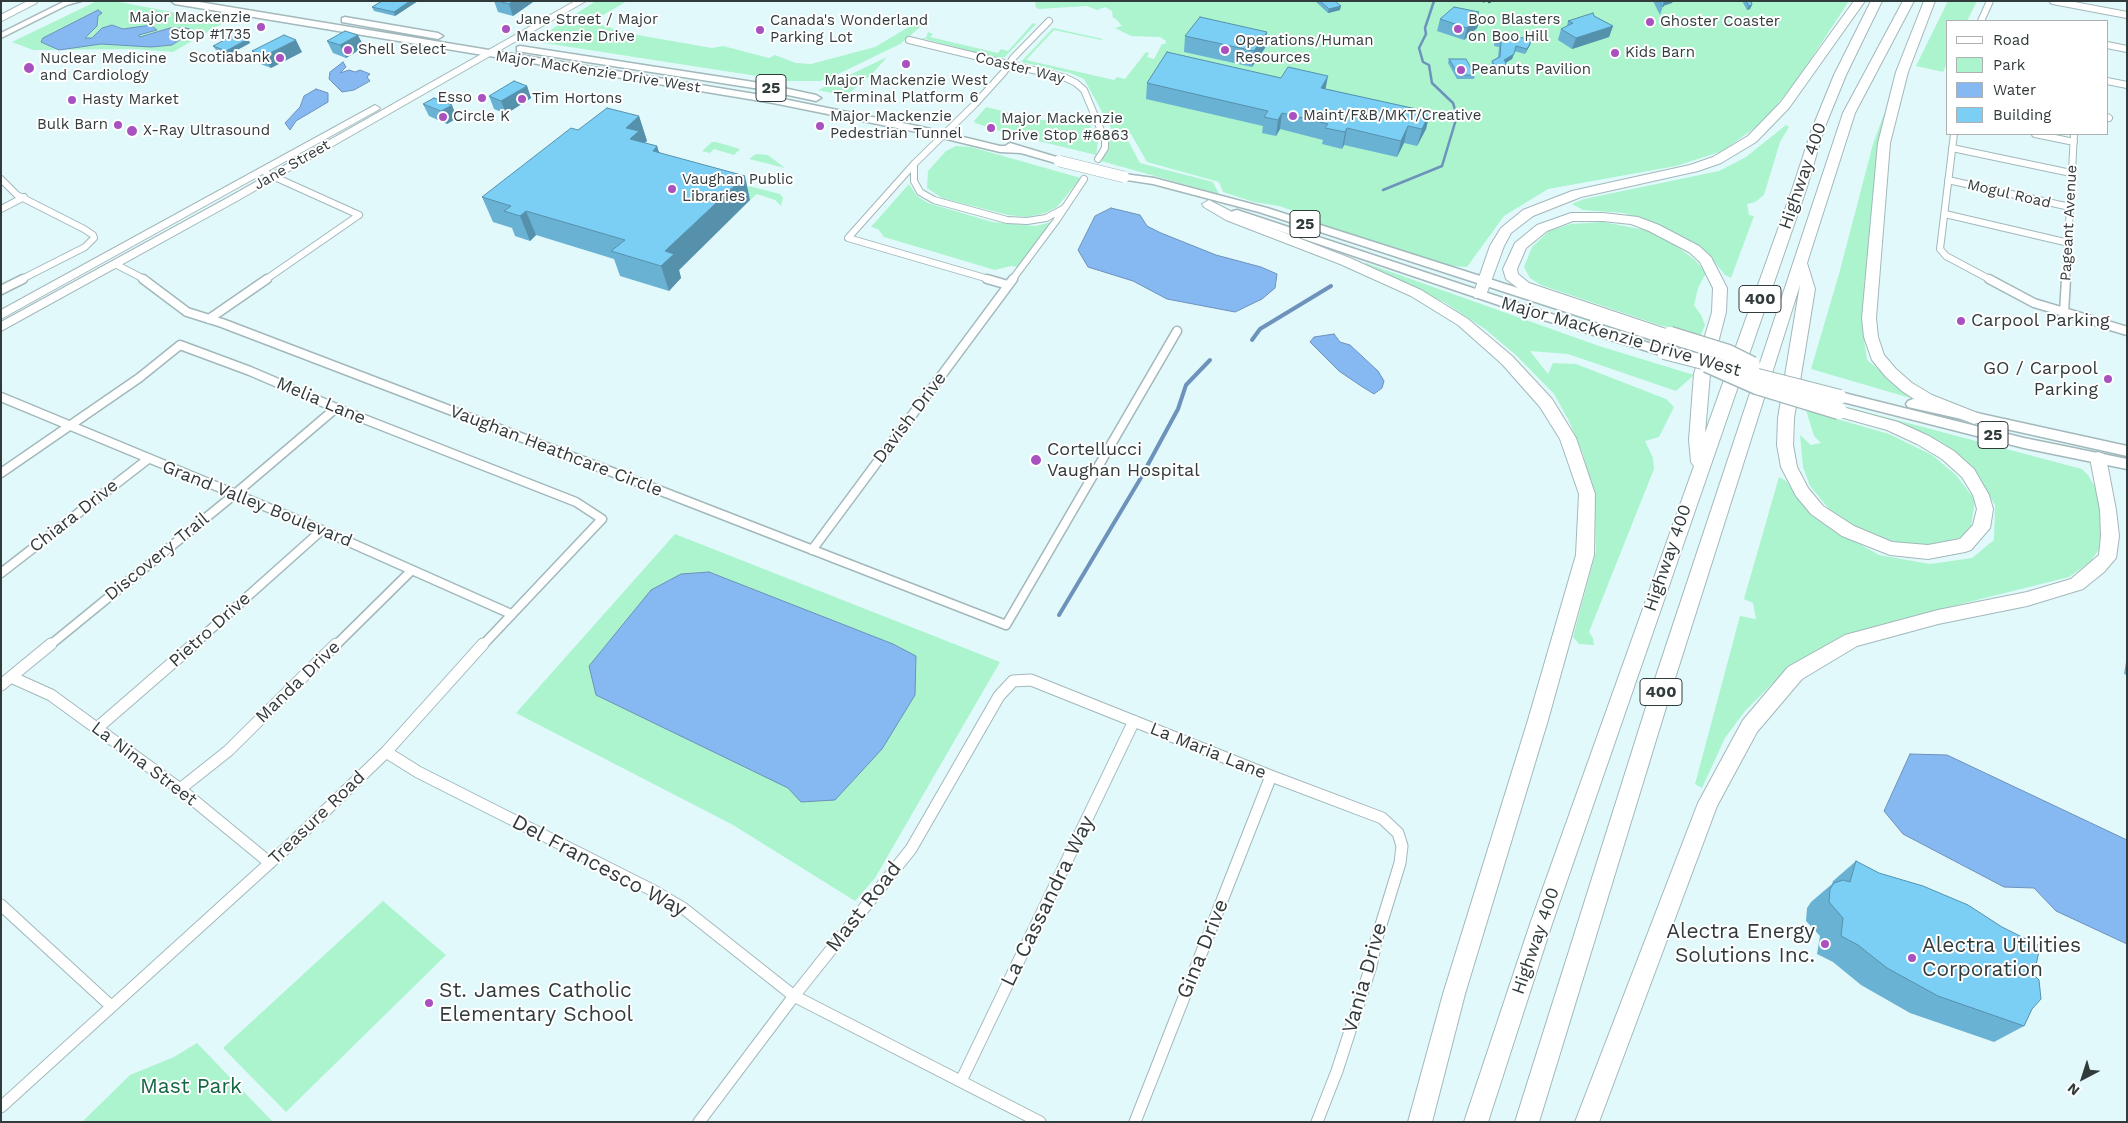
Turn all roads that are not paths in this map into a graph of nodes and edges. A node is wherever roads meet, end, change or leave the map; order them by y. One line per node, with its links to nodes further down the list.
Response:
1 (34, 1): 17 (street)
2 (78, 1): 14 (street)
3 (175, 1): 26 (main road, Major MacKenzie Drive West / 25)
4 (222, 1): 25 (main road, Major MacKenzie Drive West / 25)
5 (567, 1): 25 (main road, Jane Street)
6 (582, 1): 23 (main road)
7 (1860, 1): 55 (highway)
8 (1877, 1): 74 (highway, Highway 400 / 400)
9 (1909, 1): 53 (highway, Highway 400 / 400)
10 (1930, 1): 68 (highway)
11 (1990, 1): 18 (street)
12 (2053, 1): 15 (street)
13 (2094, 1): 15 (street)
14 (66, 2): 20 (street)
15 (2095, 9): 16 (street)
16 (2127, 15)
17 (1, 18)
18 (1980, 20)
19 (1049, 21): 27 (street)
20 (1, 36)
21 (910, 40): 27 (street, Coaster Way)
22 (2108, 45): 24 (street)
23 (503, 46): 25 (main road, Major MacKenzie Drive West / 25); 30 (main road, Major MacKenzie Drive West / 25)
24 (2127, 48)
25 (488, 49): 26 (main road, Major MacKenzie Drive West / 25); 31 (main road, Major MacKenzie Drive West / 25); 40 (main road, Jane Street)
26 (476, 52): 58 (main road, Jane Street)
27 (1009, 65): 30 (street); 37 (street, Coaster Way)
28 (2108, 81): 29 (street)
29 (2127, 85)
30 (952, 128): 31 (street); 36 (main road, Major MacKenzie Drive West / 25)
31 (942, 135): 36 (main road, Major MacKenzie Drive West / 25); 38 (street)
32 (1954, 135): 35 (street)
33 (2045, 135): 34 (street)
34 (2074, 138): 39 (street, Pageant Avenue)
35 (1952, 148): 39 (street); 44 (street)
36 (1020, 150): 41 (main road, Major MacKenzie Drive West / 25, bridge)
37 (1098, 159)
38 (914, 164): 49 (street); 54 (street)
39 (2072, 173): 47 (street, Pageant Avenue)
40 (269, 175): 52 (main road, Jane Street); 59 (street)
41 (1124, 177): 46 (main road, Major MacKenzie Drive West / 25); 55 (main road, Major MacKenzie Drive West / 25)
42 (1, 179): 45 (street)
43 (1084, 179): 49 (street)
44 (1948, 180): 47 (street, Mogul Road); 50 (street)
45 (24, 197): 48 (street); 56 (street)
46 (1209, 204): 55 (main road, Major MacKenzie Drive West / 25); 102 (highway)
47 (2070, 207): 51 (street, Pageant Avenue)
48 (1, 209)
49 (1063, 209): 54 (street, Davish Drive)
50 (1944, 214): 51 (street); 57 (street)
51 (2069, 243): 57 (street, Pageant Avenue)
52 (114, 264): 59 (street, Vaughan Heathcare Circle); 60 (main road, Jane Street)
53 (1801, 264): 66 (highway); 104 (highway, Highway 400 / 400)
54 (1008, 285): 79 (street, Davish Drive)
55 (1482, 288): 63 (main road, Major MacKenzie Drive West / 25); 63 (main road, Major MacKenzie Drive West / 25, bridge)
56 (1, 290)
57 (2064, 313): 62 (street)
58 (1, 315)
59 (210, 319): 79 (street, Vaughan Heathcare Circle)
60 (1, 327)
61 (1177, 331): 79 (street, Vaughan Heathcare Circle)
62 (2127, 331)
63 (1707, 358): 64 (main road, Major MacKenzie Drive West / 25, bridge); 66 (highway, bridge)
64 (1752, 364): 66 (main road, Major MacKenzie Drive West / 25); 74 (highway, bridge)
65 (1, 397): 69 (street, Grand Valley Boulevard)
66 (1840, 398): 68 (main road, Major MacKenzie Drive West / 25); 71 (main road, Major MacKenzie Drive West / 25)
67 (336, 408): 69 (street, Melia Lane); 76 (street, Discovery Trail); 77 (street, Melia Lane)
68 (1974, 418): 70 (main road, Major MacKenzie Drive West / 25)
69 (69, 427): 72 (street, Grand Valley Boulevard); 75 (street)
70 (2127, 451)
71 (2098, 458): 73 (main road, Major MacKenzie Drive West / 25); 105 (highway)
72 (148, 459): 76 (street, Grand Valley Boulevard); 81 (street, Chiara Drive)
73 (2127, 464)
74 (1700, 467): 103 (highway, Highway 400 / 400)
75 (1, 473)
76 (235, 494): 78 (street, Grand Valley Boulevard); 83 (street, Discovery Trail)
77 (590, 509): 82 (street, Treasure Road)
78 (322, 530): 80 (street, Grand Valley Boulevard); 87 (street, Pietro Drive)
79 (812, 550)
80 (412, 570): 82 (street, Grand Valley Boulevard); 90 (street, Manda Drive)
81 (1, 573)
82 (511, 614): 88 (street, Treasure Road)
83 (11, 677): 85 (street, Discovery Trail); 87 (street, La Nina Street)
84 (1013, 681): 86 (street, La Maria Lane); 94 (street, Mast Road)
85 (1, 685)
86 (1134, 721): 89 (street, La Maria Lane); 96 (street, La Cassandra Way)
87 (96, 728): 90 (street, La Nina Street)
88 (386, 752): 92 (street, Treasure Road); 94 (street, Del Francesco Way)
89 (1271, 776): 91 (street, La Maria Lane); 100 (street, Gina Drive)
90 (180, 790): 92 (street, La Nina Street)
91 (1398, 833): 101 (street, Vania Drive)
92 (270, 863): 95 (street, Treasure Road)
93 (1, 905): 95 (street)
94 (794, 996): 96 (street, Del Francesco Way); 98 (street, Mast Road)
95 (111, 1006): 97 (street, Treasure Road)
96 (961, 1081): 99 (street, Del Francesco Way)
97 (1, 1107)
98 (699, 1122)
99 (1040, 1122)
100 (1135, 1122)
101 (1317, 1122)
102 (1420, 1122)
103 (1476, 1122)
104 (1527, 1122)
105 (1587, 1122)

